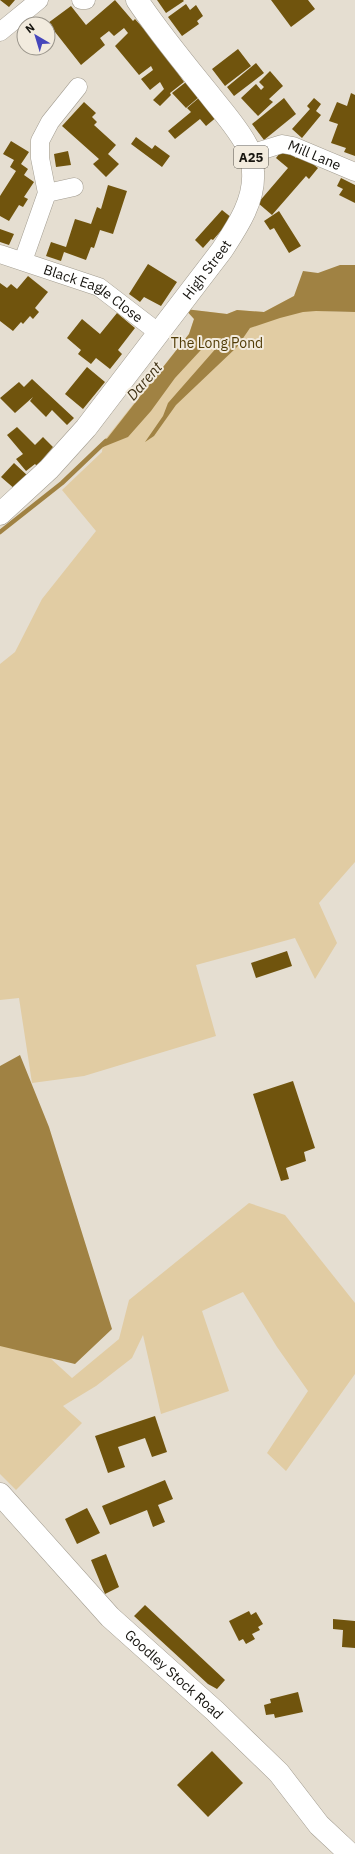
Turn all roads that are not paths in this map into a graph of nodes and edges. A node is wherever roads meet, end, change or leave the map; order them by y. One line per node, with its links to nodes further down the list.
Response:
1 (39, 0): 5 (street)
2 (81, 0): 3 (street)
3 (86, 0)
4 (136, 0): 7 (main road, High Street / A25)
5 (0, 32)
6 (78, 87): 10 (street)
7 (250, 154): 8 (street, Mill Lane); 13 (main road, High Street / A25)
8 (355, 172)
9 (74, 187): 10 (street)
10 (47, 193): 12 (street)
11 (0, 254): 12 (street, Black Eagle Close)
12 (23, 261): 13 (street, Black Eagle Close)
13 (159, 333): 14 (main road, High Street / A25)
14 (0, 514)
15 (0, 1494): 16 (main road, Goodley Stock Road)
16 (350, 1854)

